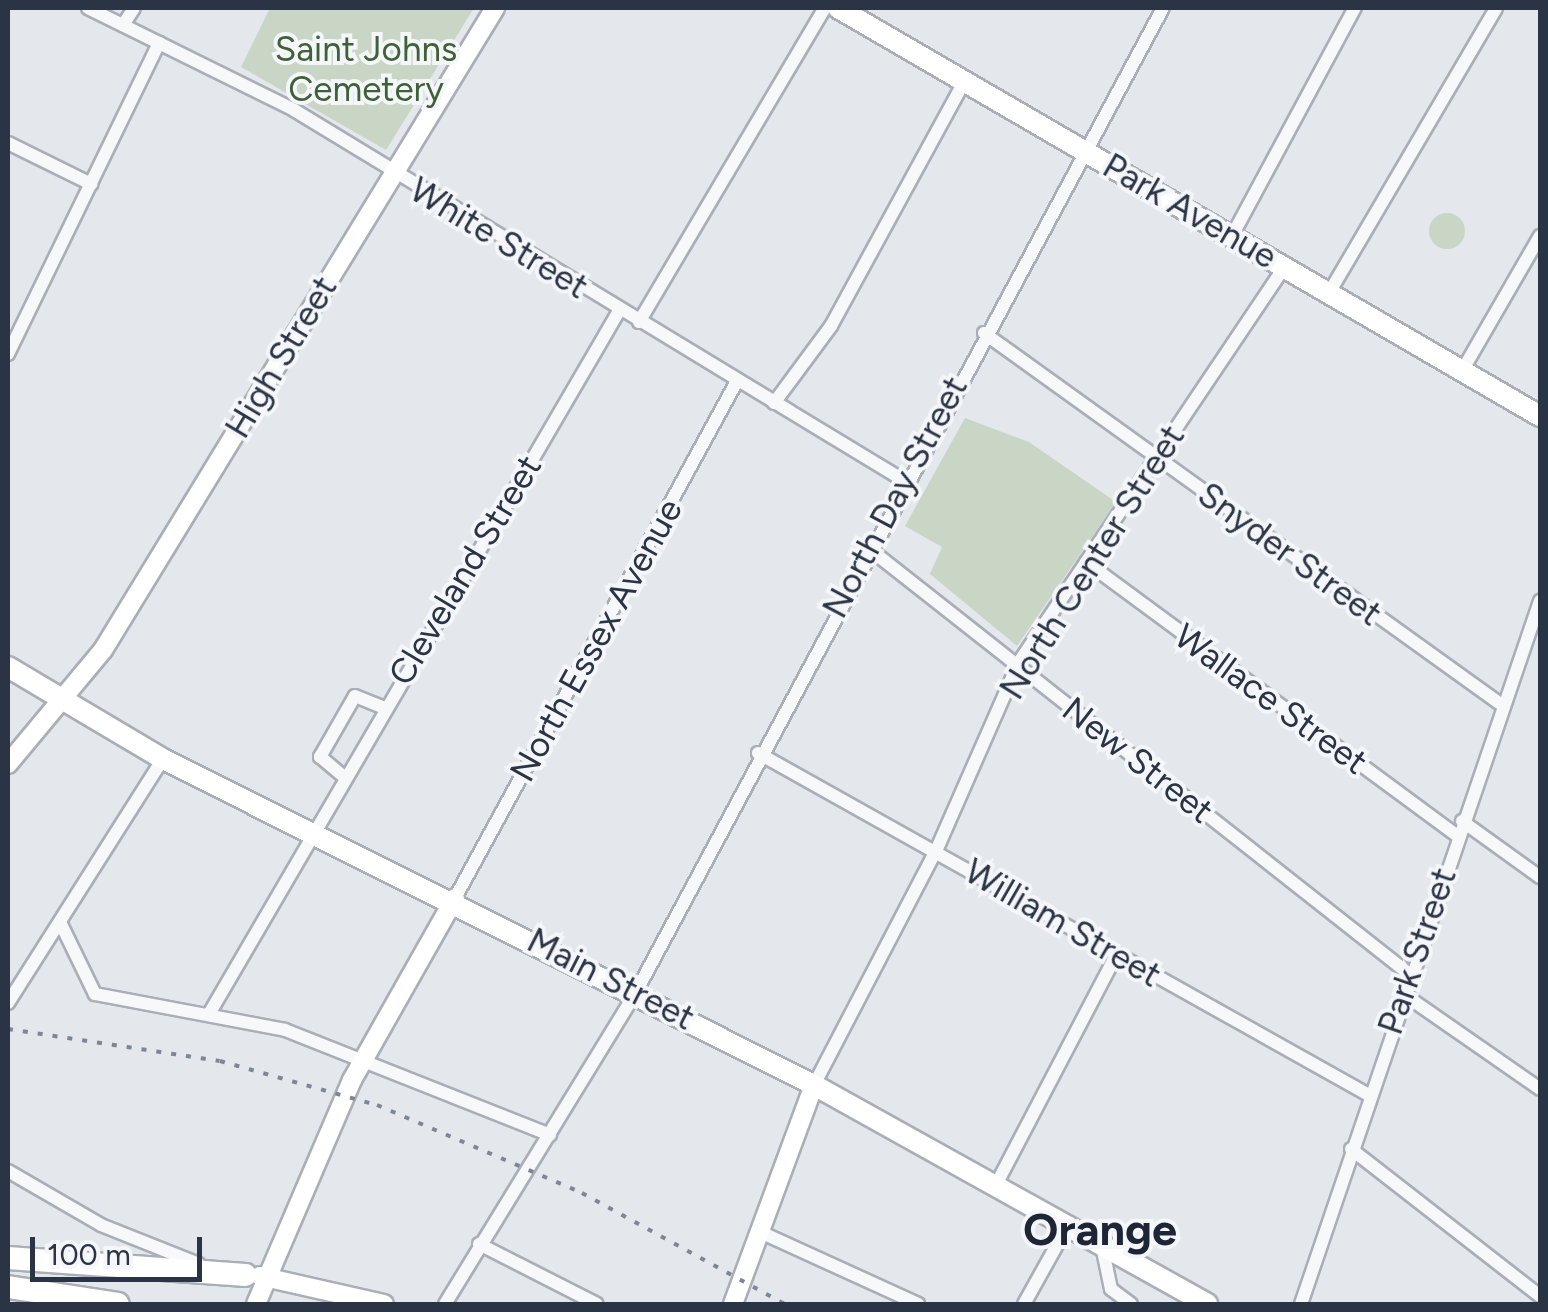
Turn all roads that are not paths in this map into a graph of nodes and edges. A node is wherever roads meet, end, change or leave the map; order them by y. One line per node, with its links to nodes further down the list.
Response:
1 (88, 8): 9 (street, White Street)
2 (134, 8): 9 (street)
3 (495, 8): 14 (main road, High Street)
4 (825, 8): 21 (street)
5 (838, 8): 11 (main road, Park Avenue)
6 (1163, 8): 13 (street, North Day Street)
7 (1355, 8): 16 (street)
8 (1496, 8): 19 (street)
9 (124, 25): 10 (street, White Street)
10 (159, 43): 14 (street, White Street); 15 (street)
11 (965, 80): 13 (main road, Park Avenue); 26 (street)
12 (8, 143): 15 (street)
13 (1085, 150): 16 (main road, Park Avenue); 22 (street, North Day Street)
14 (394, 174): 20 (street, White Street); 37 (main road, High Street)
15 (91, 184): 23 (street)
16 (1232, 236): 18 (main road, Park Avenue)
17 (1540, 236): 24 (street)
18 (1284, 267): 19 (main road, Park Avenue); 28 (street, North Center Street)
19 (1329, 293): 24 (main road, Park Avenue)
20 (620, 311): 21 (street, White Street); 39 (street, Cleveland Street)
21 (639, 322): 25 (street, White Street)
22 (984, 333): 28 (street, Snyder Street); 29 (street, North Day Street)
23 (8, 354)
24 (1462, 371): 27 (main road, Park Avenue)
25 (737, 381): 26 (street, White Street); 49 (street, North Essex Avenue)
26 (774, 403): 29 (street, White Street)
27 (1540, 416)
28 (1156, 458): 31 (street, North Center Street); 38 (street, Snyder Street)
29 (903, 480): 30 (street, North Day Street)
30 (867, 547): 35 (street, New Street); 40 (street, North Day Street)
31 (1086, 562): 35 (street, North Center Street); 46 (street, Wallace Street)
32 (1540, 601): 33 (street, Park Street)
33 (1528, 620): 34 (street); 38 (street, Park Street)
34 (1540, 631)
35 (1018, 666): 47 (street, North Center Street); 52 (street, New Street)
36 (8, 667): 37 (main road, Main Street)
37 (63, 703): 41 (main road, Main Street); 42 (main road, High Street)
38 (1500, 704): 44 (street, Park Street)
39 (384, 708): 43 (street, Cleveland Street); 43 (street)
40 (758, 753): 47 (street, William Street); 53 (street, North Day Street)
41 (163, 759): 45 (main road, Main Street); 50 (street)
42 (8, 764)
43 (343, 776): 45 (street, Cleveland Street)
44 (1462, 821): 46 (street, Park Street); 48 (street)
45 (310, 830): 49 (main road, Main Street); 56 (street, Cleveland Street)
46 (1456, 835): 52 (street, Park Street)
47 (936, 850): 51 (street, William Street); 58 (street, North Center Street)
48 (1540, 878)
49 (454, 898): 53 (main road, Main Street); 57 (main road)
50 (60, 922): 55 (street); 56 (street)
51 (1118, 954): 60 (street, William Street); 64 (street)
52 (1408, 973): 54 (street, Park Street)
53 (636, 992): 58 (main road, Main Street); 61 (street, North Day Street)
54 (1402, 993): 59 (street); 60 (street, Park Street)
55 (8, 1003)
56 (210, 1014): 57 (street)
57 (368, 1060): 61 (street); 71 (main road)
58 (814, 1084): 64 (main road, Main Street); 66 (main road)
59 (1540, 1088)
60 (1368, 1095): 62 (street, Park Street)
61 (550, 1135): 68 (street, North Day Street)
62 (1351, 1149): 73 (street); 84 (street, Park Street)
63 (8, 1171): 70 (street)
64 (997, 1183): 65 (main road, Main Street)
65 (1070, 1221): 67 (main road, Main Street); 81 (street)
66 (758, 1231): 79 (main road); 80 (street)
67 (1101, 1238): 82 (street); 83 (main road, Main Street)
68 (480, 1244): 77 (street, North Day Street); 78 (street)
69 (8, 1258): 70 (highway)
70 (245, 1275): 71 (main road)
71 (271, 1277): 75 (main road); 76 (main road)
72 (8, 1287): 74 (highway)
73 (1540, 1296)
74 (118, 1304)
75 (256, 1304)
76 (384, 1304)
77 (444, 1304)
78 (598, 1304)
79 (733, 1304)
80 (918, 1304)
81 (1024, 1304)
82 (1131, 1304)
83 (1207, 1304)
84 (1301, 1304)

